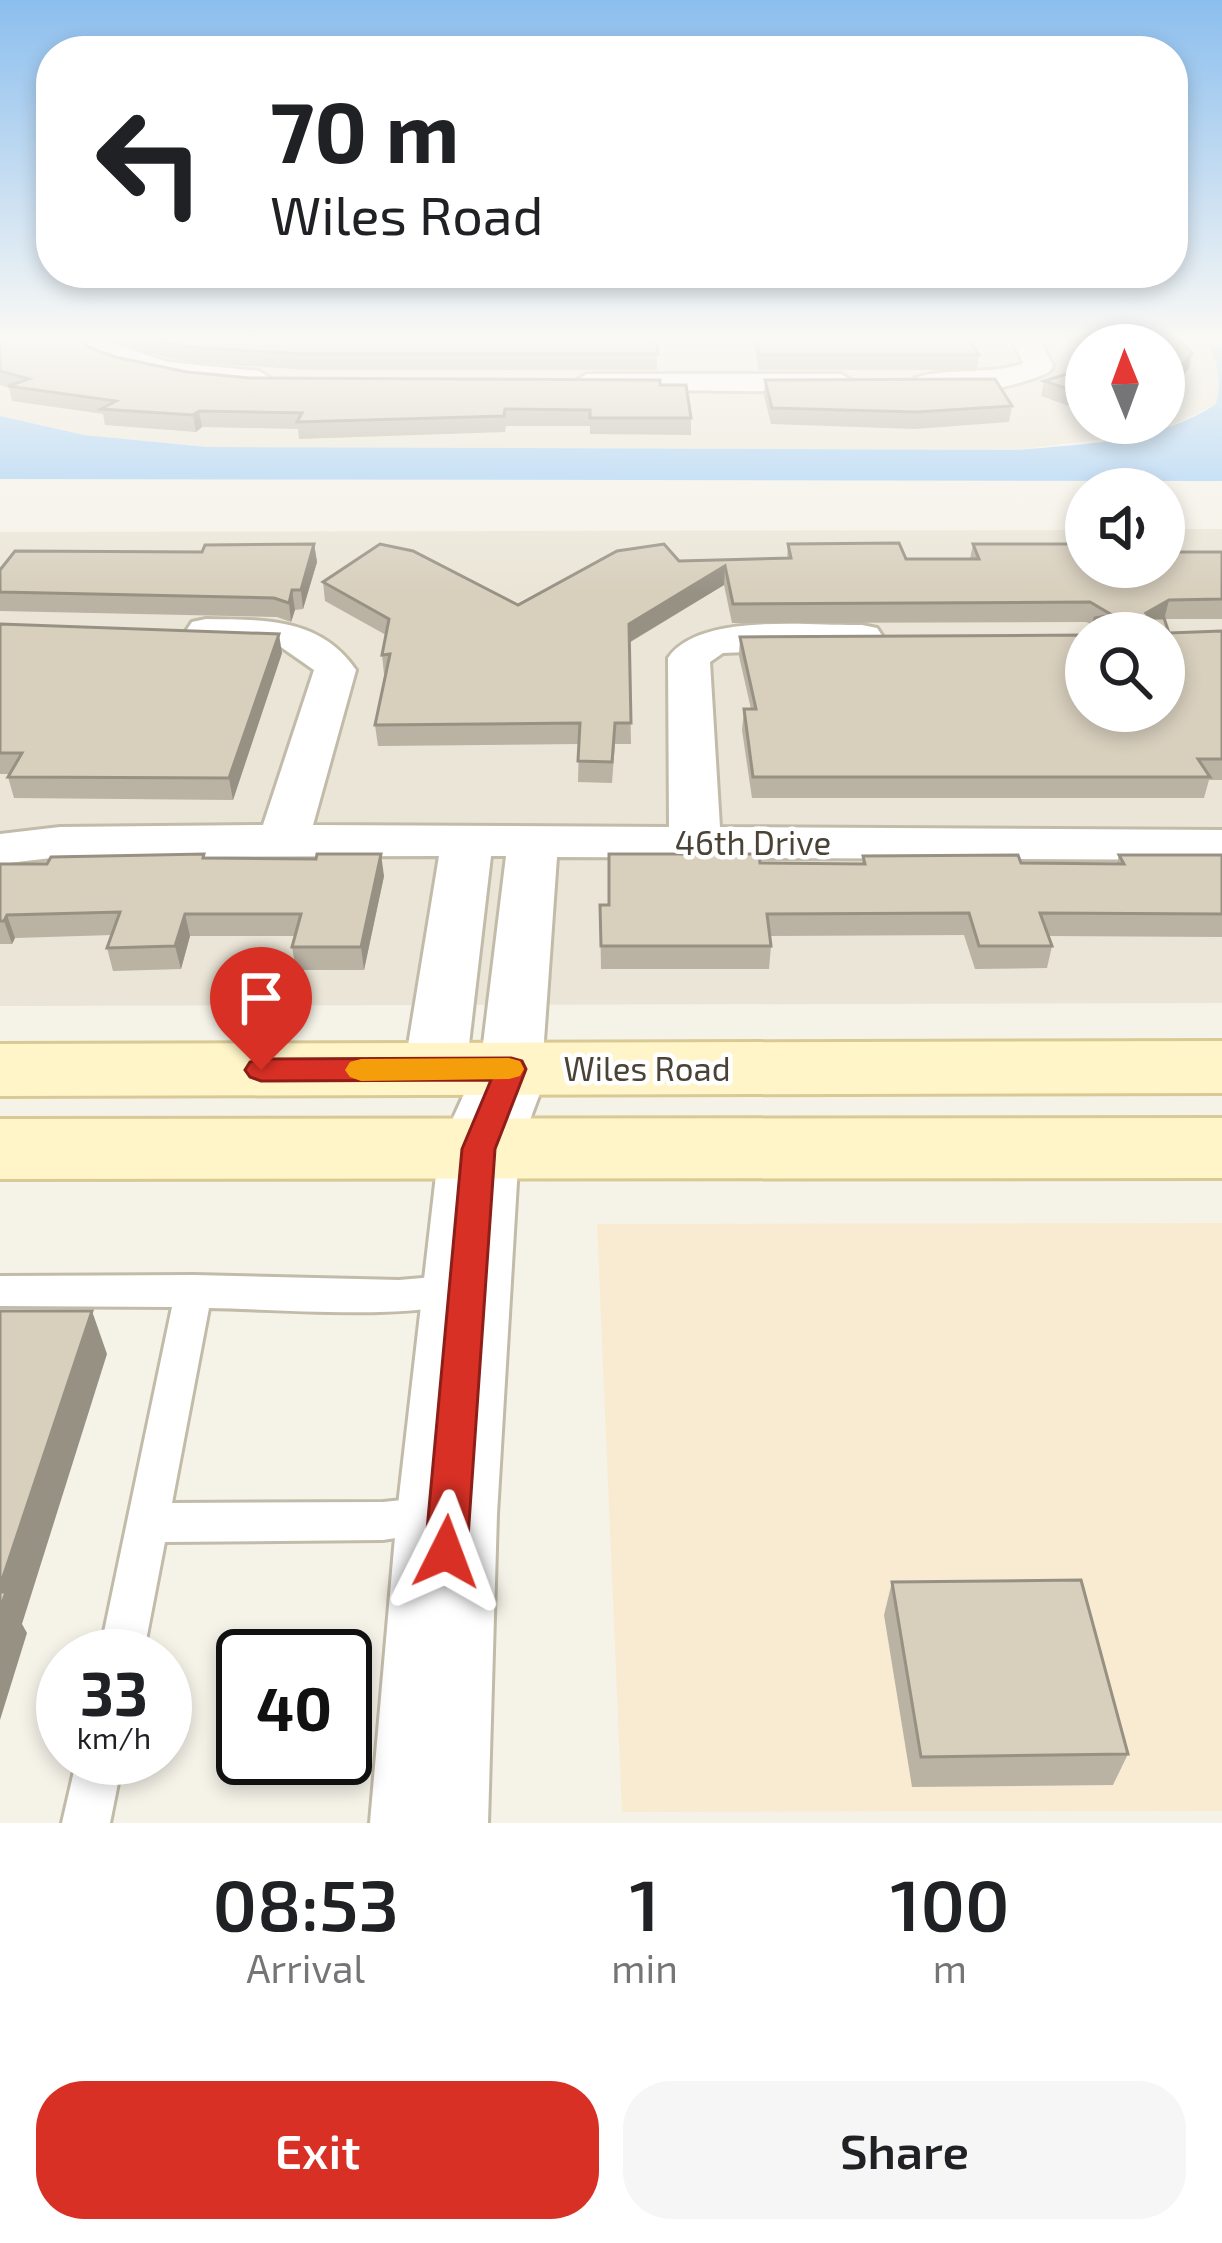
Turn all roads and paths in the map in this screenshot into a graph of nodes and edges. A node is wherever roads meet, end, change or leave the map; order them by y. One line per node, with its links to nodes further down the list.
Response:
1 (161, 630): 3 (street)
2 (894, 637): 6 (street)
3 (283, 840): 4 (street, 46th Drive); 8 (street, 46th Drive)
4 (467, 841): 5 (street, 46th Drive); 11 (street)
5 (532, 842): 6 (street, 46th Drive); 12 (street)
6 (695, 842): 7 (street, 46th Drive)
7 (1222, 845)
8 (0, 849)
9 (1222, 1067): 12 (main road, Wiles Road)
10 (0, 1070): 11 (main road)
11 (435, 1070): 12 (street)
12 (495, 1109): 13 (main road, Wiles Road); 14 (main road, Wiles Road); 15 (street)
13 (1222, 1148)
14 (0, 1149)
15 (469, 1289): 16 (lane); 18 (street)
16 (194, 1290): 17 (lane); 19 (lane)
17 (0, 1291)
18 (447, 1514): 19 (lane); 23 (street)
19 (148, 1522): 20 (lane)
20 (126, 1629)
21 (94, 1785): 22 (lane)
22 (86, 1823)
23 (429, 1823)

